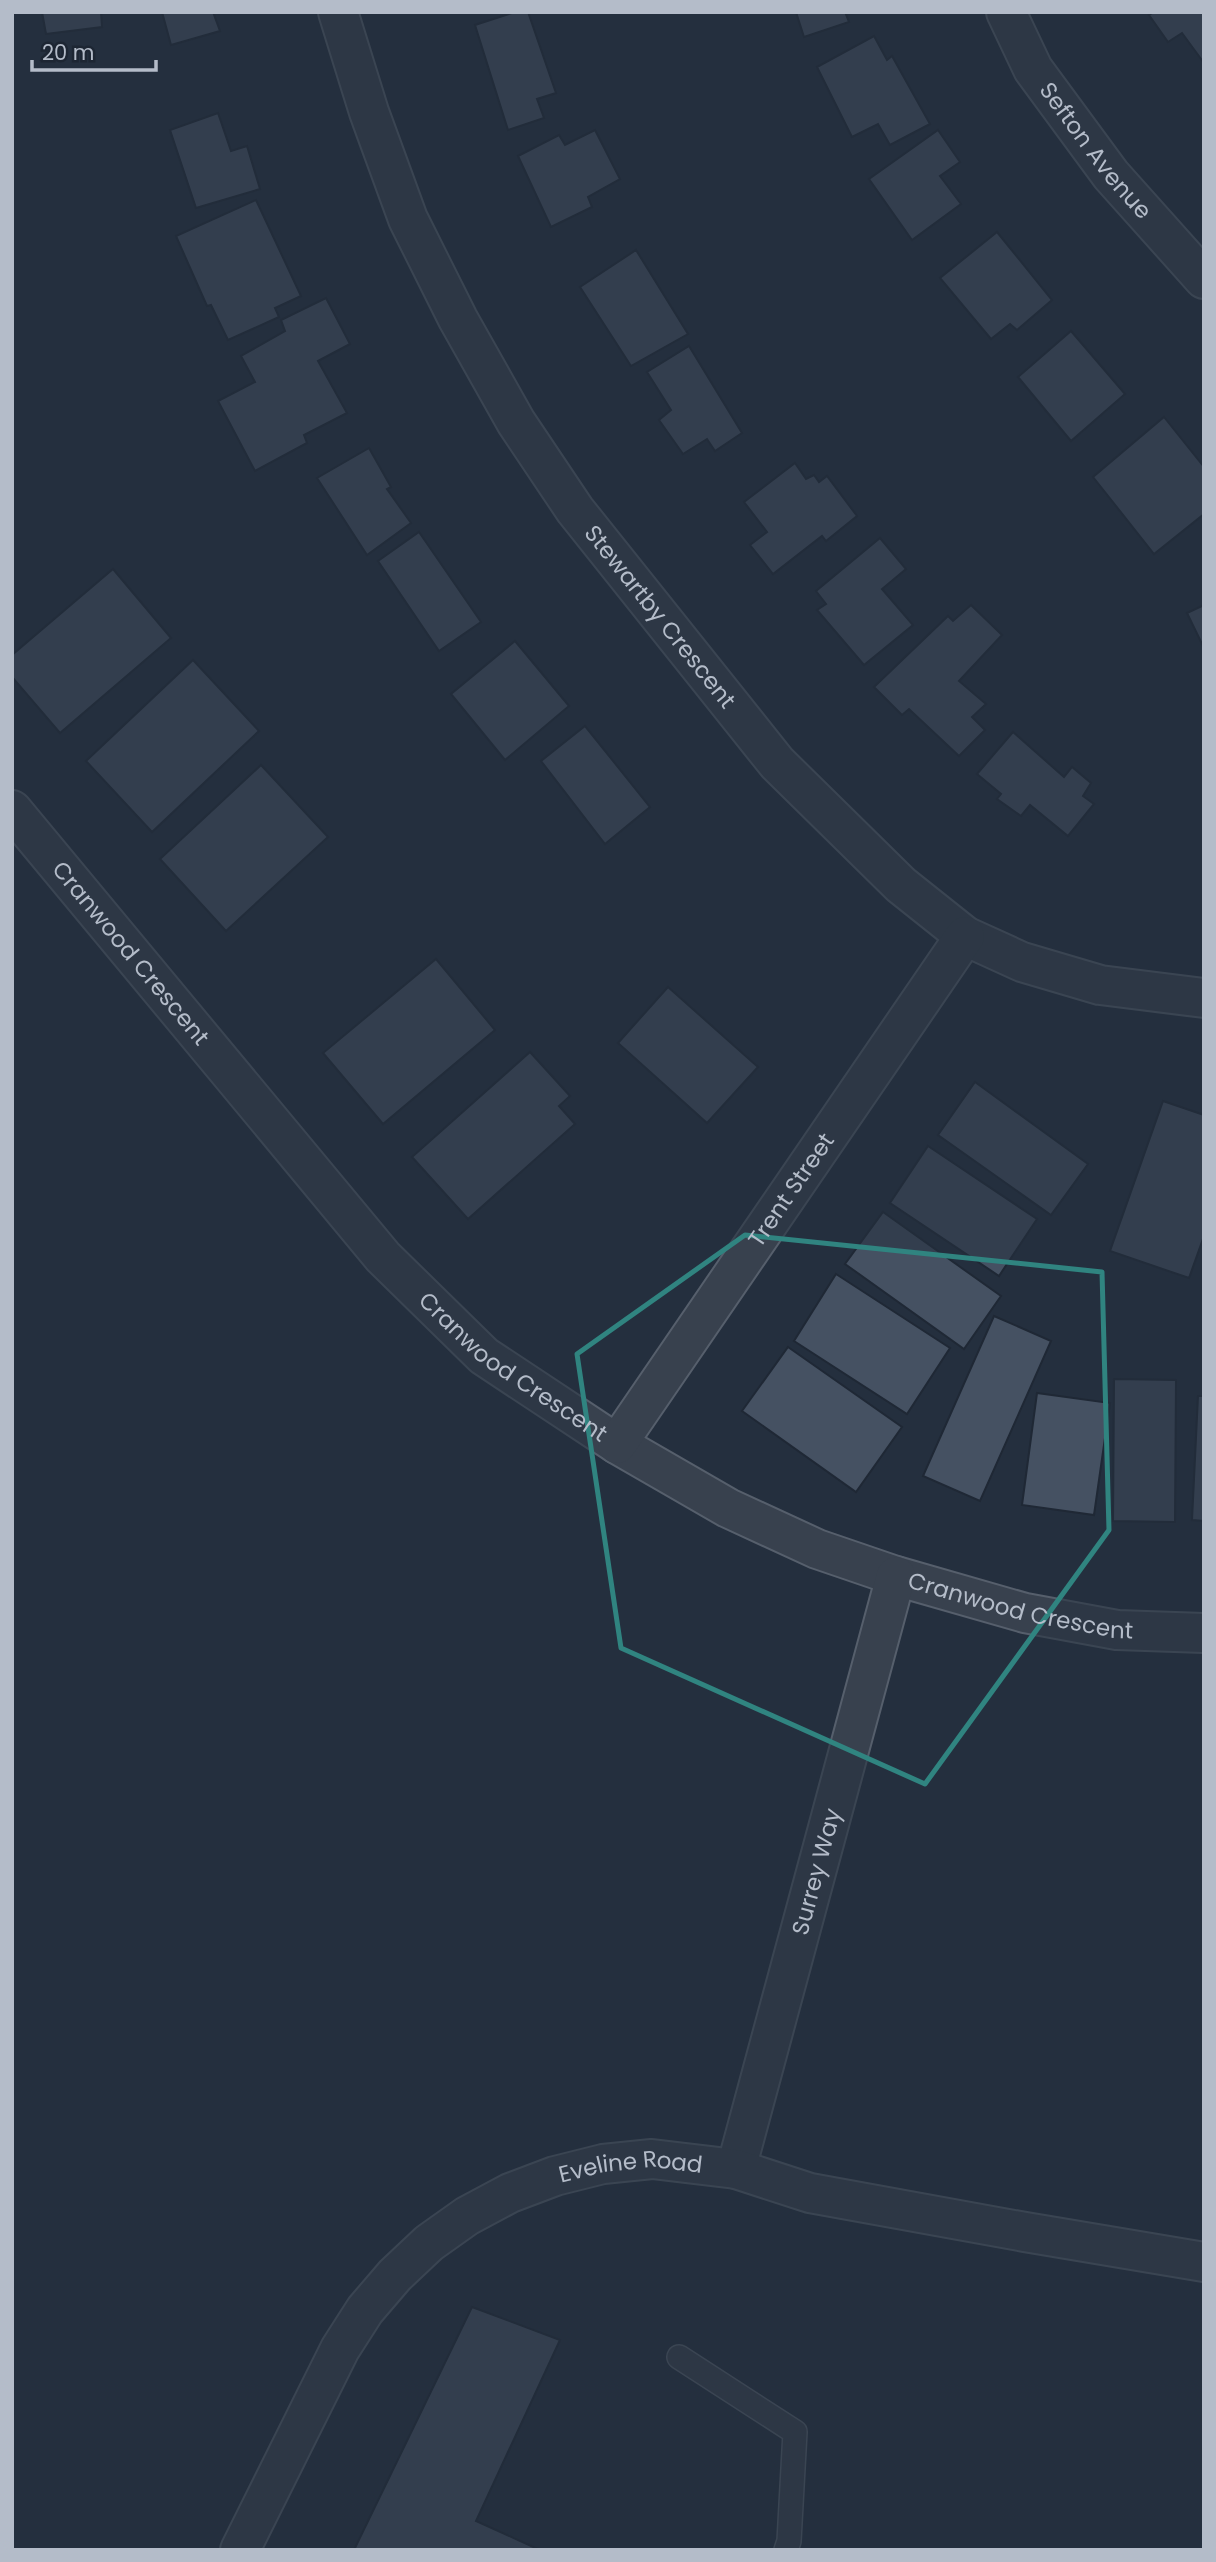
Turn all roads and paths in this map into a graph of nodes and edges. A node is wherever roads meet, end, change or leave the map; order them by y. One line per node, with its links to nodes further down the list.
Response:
1 (338, 12): 5 (street, Stewartby Crescent)
2 (1006, 12): 3 (street, Sefton Avenue)
3 (1204, 279)
4 (12, 810): 7 (street, Cranwood Crescent)
5 (965, 936): 6 (street, Stewartby Crescent); 7 (street, Trent Street)
6 (1204, 998)
7 (617, 1444): 8 (street, Cranwood Crescent)
8 (896, 1576): 9 (street, Cranwood Crescent); 10 (street, Surrey Way)
9 (1204, 1633)
10 (736, 2169): 11 (street, Eveline Road); 13 (street, Eveline Road)
11 (1204, 2262)
12 (679, 2357): 14 (lane)
13 (240, 2550)
14 (786, 2550)

